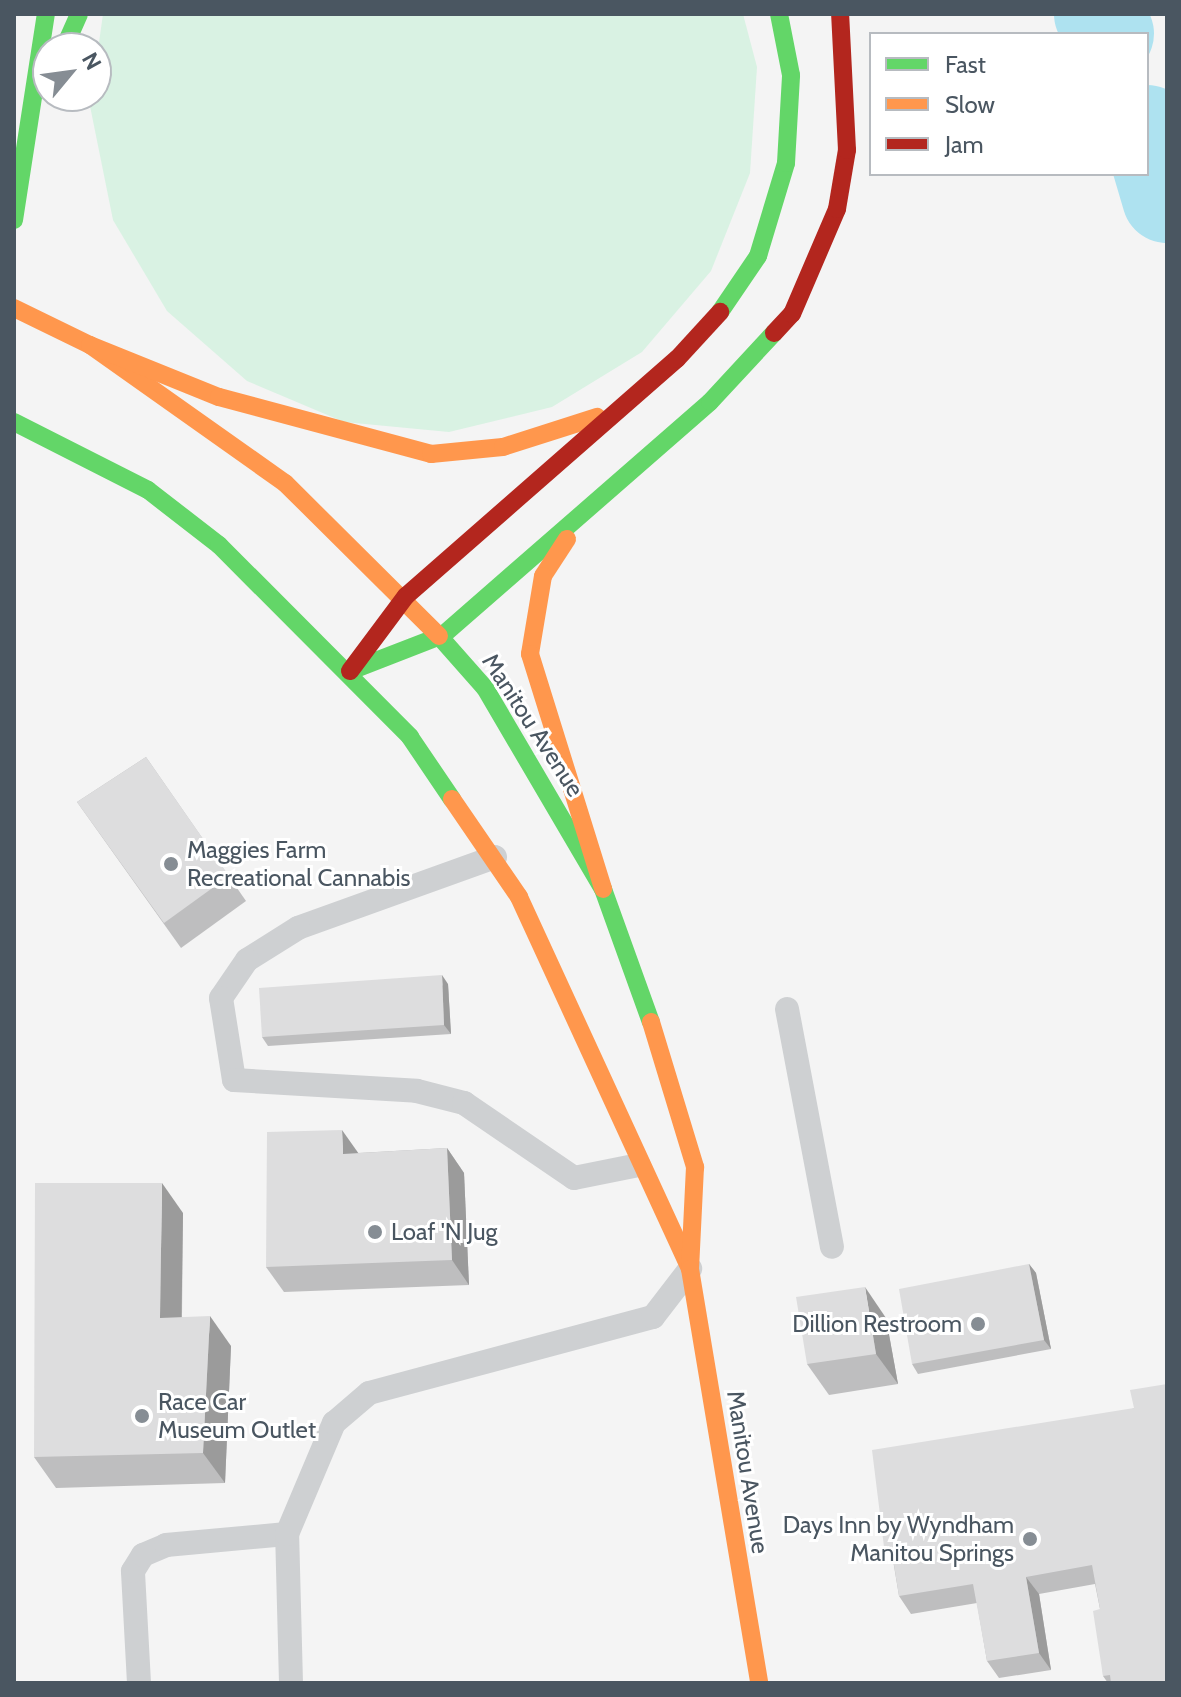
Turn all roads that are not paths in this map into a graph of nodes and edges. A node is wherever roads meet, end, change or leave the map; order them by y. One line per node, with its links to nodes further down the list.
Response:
1 (46, 14): 5 (main road)
2 (779, 14): 9 (main road)
3 (840, 14): 11 (main road)
4 (39, 112): 5 (main road)
5 (26, 146): 6 (main road)
6 (14, 220)
7 (14, 308): 8 (main road, Manitou Avenue)
8 (90, 345): 9 (main road); 12 (main road, Manitou Avenue)
9 (611, 413): 12 (main road)
10 (14, 422): 14 (main road, Manitou Avenue)
11 (587, 510): 13 (main road); 16 (main road)
12 (406, 596): 13 (main road, Manitou Avenue); 14 (main road)
13 (443, 635): 14 (main road); 16 (main road, Manitou Avenue)
14 (350, 671): 15 (main road, Manitou Avenue)
15 (495, 857): 18 (main road, Manitou Avenue); 18 (lane)
16 (603, 889): 20 (main road, Manitou Avenue)
17 (787, 1009): 19 (lane)
18 (639, 1165): 20 (main road, Manitou Avenue)
19 (832, 1247)
20 (690, 1269): 21 (lane); 24 (main road, Manitou Avenue)
21 (287, 1534): 22 (lane); 23 (lane)
22 (139, 1683)
23 (291, 1683)
24 (759, 1683)

